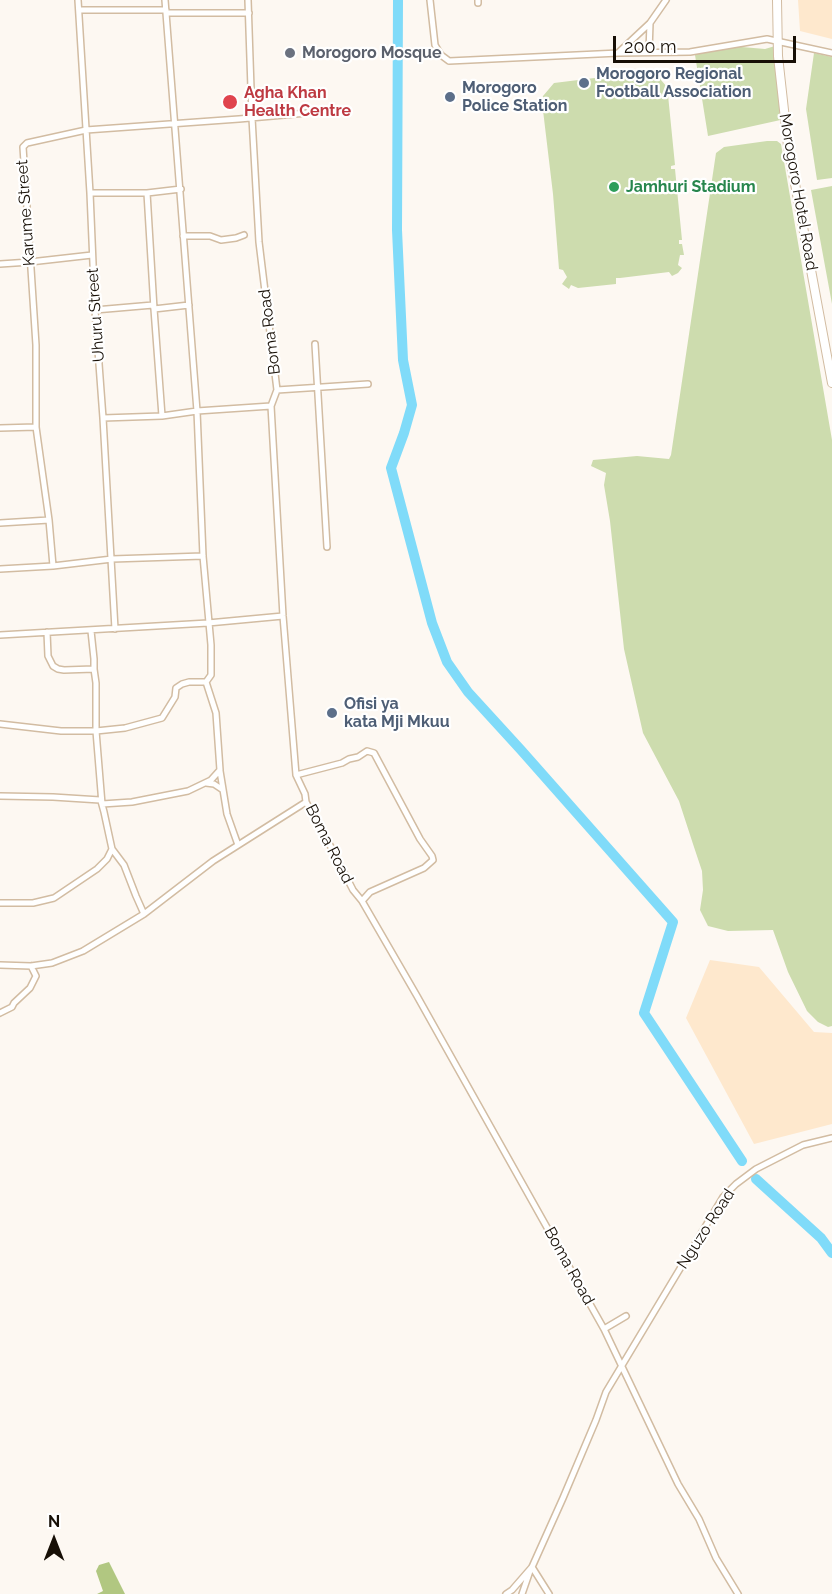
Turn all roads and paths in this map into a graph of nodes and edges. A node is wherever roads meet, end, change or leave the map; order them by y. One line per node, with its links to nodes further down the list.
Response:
1 (78, 0): 7 (street, Uhuru Street)
2 (165, 0): 8 (street)
3 (248, 0): 9 (street, Boma Road)
4 (430, 0): 12 (street)
5 (666, 0): 10 (street)
6 (777, 0): 11 (street, Morogoro Hotel Road)
7 (79, 10): 8 (street); 18 (street, Uhuru Street)
8 (166, 12): 9 (street); 17 (street)
9 (249, 13): 16 (street, Boma Road)
10 (650, 23): 12 (street); 13 (street)
11 (777, 40): 13 (street); 14 (street); 31 (street, Morogoro Hotel Road)
12 (619, 52): 13 (street)
13 (649, 52)
14 (832, 53)
15 (306, 113): 16 (street, Karume Street)
16 (252, 118): 17 (street, Karume Street); 34 (street, Boma Road)
17 (175, 123): 18 (street, Karume Street); 19 (street)
18 (86, 130): 20 (street, Uhuru Street); 25 (street, Karume Street)
19 (181, 189): 21 (street); 23 (street)
20 (90, 193): 21 (street); 24 (street, Uhuru Street)
21 (147, 193): 28 (street)
22 (244, 235): 23 (street)
23 (183, 236): 27 (street)
24 (92, 255): 25 (street); 29 (street, Uhuru Street)
25 (30, 262): 26 (street); 39 (street, Karume Street)
26 (0, 264)
27 (189, 305): 28 (street); 36 (street)
28 (154, 309): 29 (street); 37 (street)
29 (95, 310): 38 (street, Uhuru Street)
30 (315, 344): 33 (street)
31 (832, 383)
32 (368, 384): 33 (street)
33 (317, 387): 34 (street); 43 (street)
34 (277, 390): 35 (street, Boma Road)
35 (272, 406): 36 (street); 48 (street, Boma Road)
36 (197, 411): 37 (street); 44 (street)
37 (162, 416): 38 (street)
38 (103, 418): 45 (street, Uhuru Street)
39 (36, 427): 40 (street); 41 (street, Karume Street)
40 (0, 428)
41 (49, 520): 42 (street); 46 (street, Karume Street)
42 (0, 523)
43 (327, 546)
44 (203, 556): 45 (street); 49 (street)
45 (112, 559): 46 (street); 50 (street, Uhuru Street)
46 (53, 567): 47 (street)
47 (0, 569)
48 (283, 616): 49 (street); 59 (street, Boma Road)
49 (208, 623): 50 (street); 55 (street)
50 (115, 629): 51 (street)
51 (91, 631): 52 (street); 54 (street)
52 (47, 632): 53 (street); 54 (street)
53 (0, 635)
54 (94, 669): 57 (street)
55 (206, 682): 57 (street); 58 (street)
56 (0, 724): 57 (street)
57 (96, 731): 63 (street)
58 (220, 770): 60 (street); 61 (street)
59 (296, 775): 64 (street, Boma Road); 67 (street)
60 (206, 783): 61 (street); 63 (street)
61 (223, 790): 65 (street)
62 (0, 796): 63 (street)
63 (101, 802): 66 (street)
64 (306, 802): 65 (street); 67 (street, Boma Road)
65 (238, 845): 69 (street)
66 (112, 849): 68 (street); 69 (street)
67 (362, 901): 75 (street, Boma Road)
68 (0, 903)
69 (144, 914): 71 (street)
70 (0, 965): 71 (street)
71 (31, 966): 72 (street)
72 (0, 1013)
73 (832, 1138): 76 (street, Nguzo Road)
74 (626, 1316): 75 (street)
75 (604, 1329): 76 (street, Boma Road)
76 (621, 1367): 77 (street, Nguzo Road); 81 (street, Boma Road)
77 (532, 1566): 78 (street); 79 (street); 80 (street)
78 (506, 1594)
79 (522, 1594)
80 (549, 1594)
81 (738, 1594)

